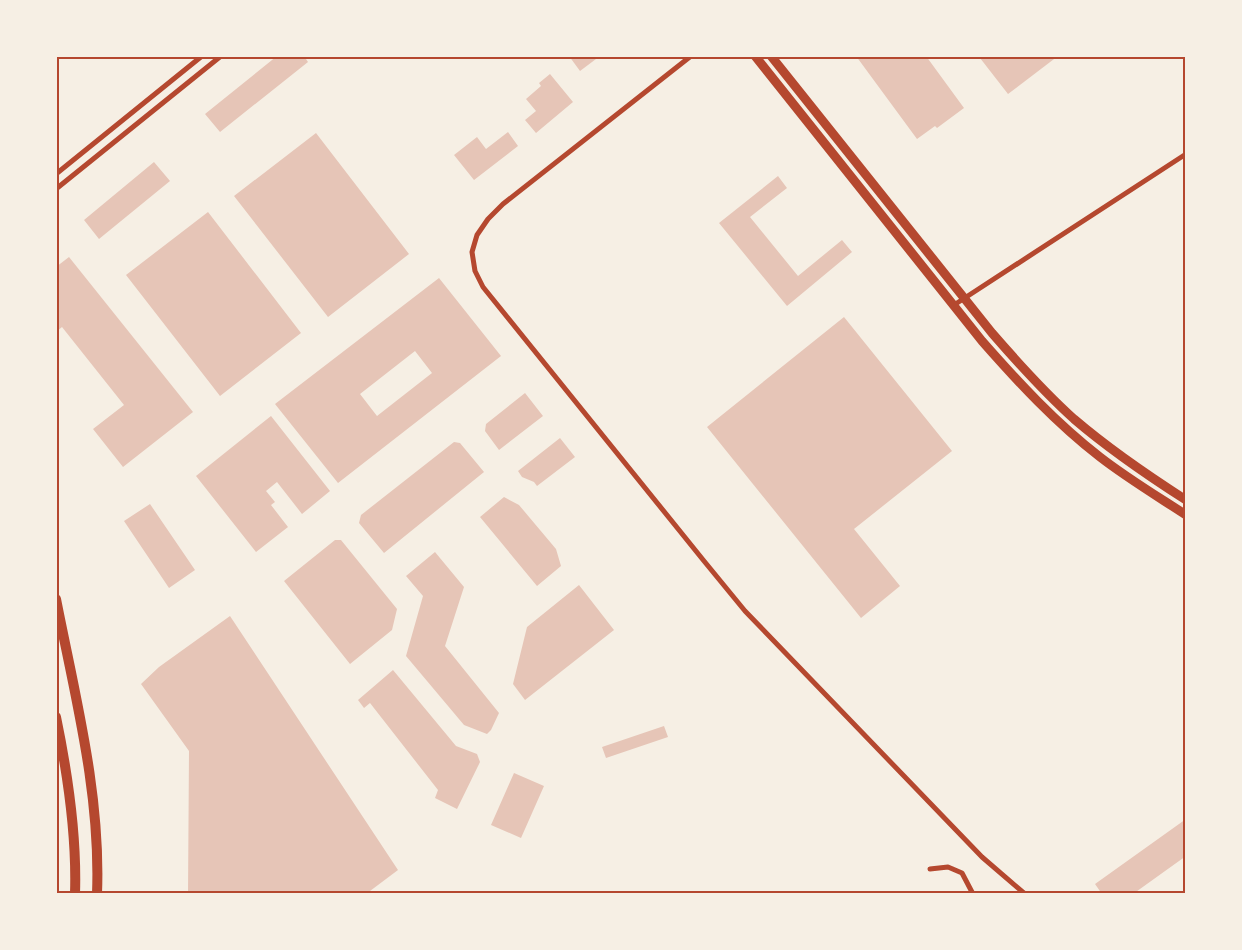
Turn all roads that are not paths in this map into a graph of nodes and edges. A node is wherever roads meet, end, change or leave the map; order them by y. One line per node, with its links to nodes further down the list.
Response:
1 (202, 56): 7 (street)
2 (221, 56): 8 (street)
3 (691, 56): 19 (street)
4 (755, 56): 10 (street)
5 (772, 56): 9 (street)
6 (1186, 154): 9 (street)
7 (56, 174)
8 (56, 189)
9 (964, 298): 10 (street); 11 (street)
10 (954, 305): 12 (street)
11 (1186, 500)
12 (1186, 515)
13 (56, 599): 17 (main road)
14 (56, 717): 16 (main road)
15 (930, 869): 18 (street)
16 (75, 894)
17 (97, 894)
18 (973, 894)
19 (1025, 894)

